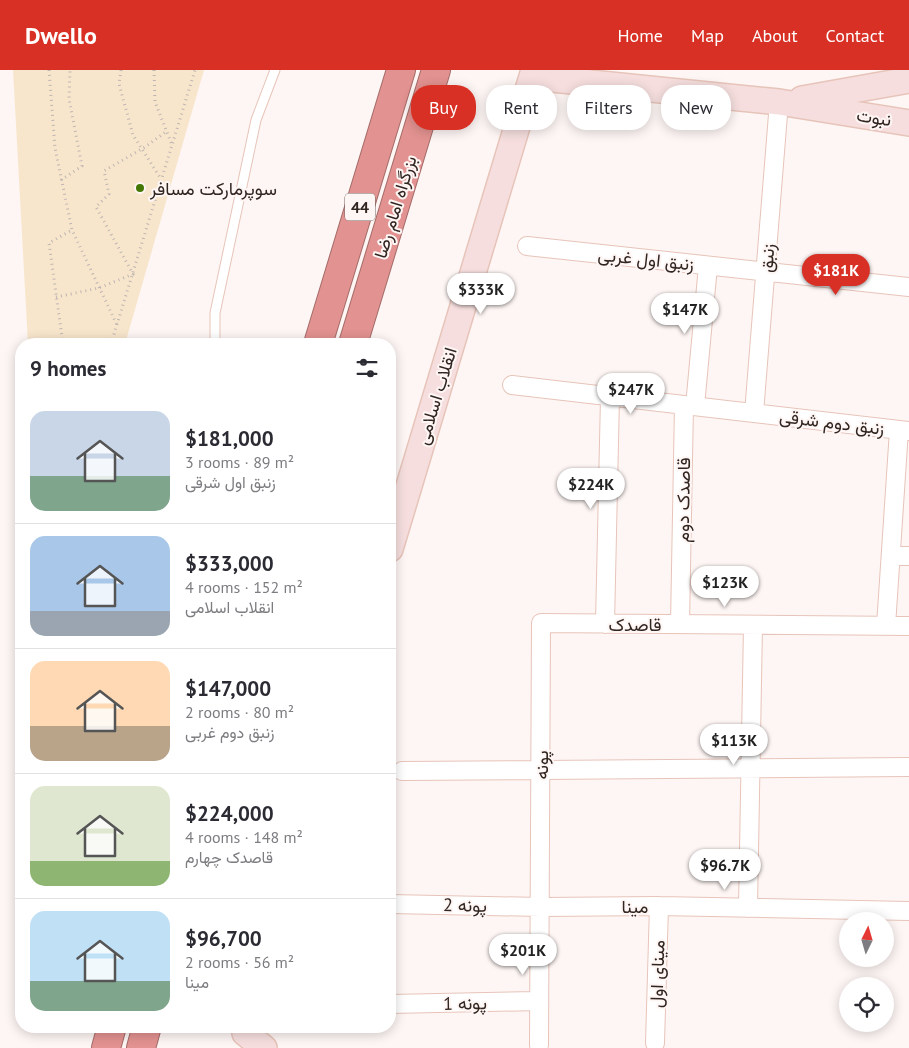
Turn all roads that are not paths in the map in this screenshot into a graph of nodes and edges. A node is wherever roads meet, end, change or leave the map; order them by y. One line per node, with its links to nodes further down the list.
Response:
1 (275, 70): 12 (lane)
2 (402, 70): 13 (highway, بزرگراه امام رضا / 44)
3 (436, 70): 14 (highway, بزرگراه امام رضا / 44)
4 (533, 73): 6 (street, نبوت); 21 (street, انقلاب اسلامی)
5 (909, 80): 6 (street, نبوت)
6 (779, 102): 7 (street, نبوت); 10 (street, زنبق)
7 (909, 123)
8 (527, 246): 9 (street, زنبق اول غربی)
9 (708, 266): 10 (street, زنبق اول غربی); 17 (street, قاصدک دوم)
10 (766, 272): 11 (street, زنبق اول غربی); 18 (street, زنبق)
11 (909, 288)
12 (215, 338)
13 (320, 338)
14 (355, 338)
15 (512, 385): 16 (street, زنبق دوم شرقی)
16 (610, 396): 17 (street, زنبق دوم شرقی); 24 (street)
17 (690, 406): 18 (street, زنبق دوم شرقی); 25 (street, قاصدک دوم)
18 (754, 413): 19 (street, زنبق دوم شرقی)
19 (904, 430): 20 (street)
20 (902, 490): 22 (street)
21 (396, 529)
22 (900, 556): 27 (street)
23 (542, 623): 24 (street, قاصدک); 31 (street, پونه)
24 (605, 624): 25 (street, قاصدک)
25 (680, 624): 26 (street, قاصدک)
26 (752, 625): 27 (street, قاصدک); 30 (street)
27 (886, 626): 28 (street, قاصدک)
28 (909, 626)
29 (909, 767): 30 (street)
30 (750, 768): 31 (street); 36 (street)
31 (541, 770): 32 (street); 35 (street, پونه)
32 (402, 771)
33 (396, 904): 35 (street, پونه 2)
34 (659, 906): 35 (street, مینا); 36 (street, مینا); 43 (street, مینای اول)
35 (541, 907): 38 (street, پونه)
36 (748, 908): 37 (street, مینا)
37 (909, 911)
38 (539, 1001): 39 (street, پونه 1); 44 (street, پونه)
39 (396, 1004)
40 (110, 1033): 45 (highway)
41 (146, 1033): 46 (highway)
42 (244, 1036): 47 (street)
43 (655, 1043)
44 (539, 1045)
45 (106, 1048)
46 (141, 1048)
47 (264, 1048)

